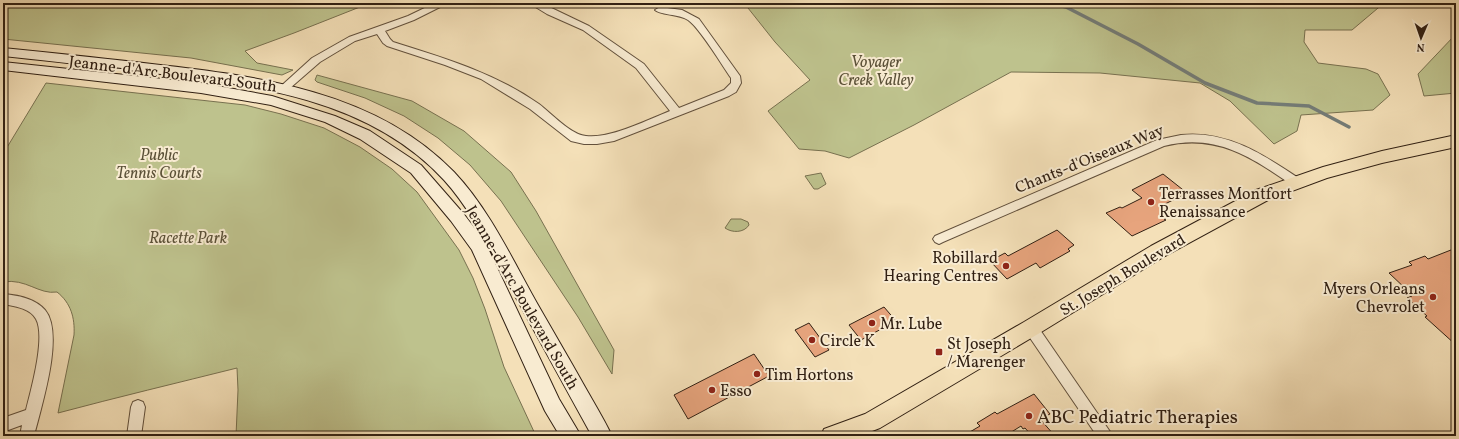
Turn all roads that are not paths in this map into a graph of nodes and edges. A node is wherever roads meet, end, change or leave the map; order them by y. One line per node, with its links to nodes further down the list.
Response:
1 (443, 3): 4 (street)
2 (534, 3): 9 (street)
3 (660, 10): 9 (street)
4 (378, 29): 7 (street); 9 (street)
5 (3, 52): 7 (main road, Jeanne-d'Arc Boulevard South)
6 (3, 66): 8 (main road, Jeanne-d'Arc Boulevard South)
7 (286, 88): 8 (main road); 22 (main road, Jeanne-d'Arc Boulevard South)
8 (272, 101): 21 (main road, Jeanne-d'Arc Boulevard South)
9 (677, 113)
10 (1456, 141): 11 (main road, St. Joseph Boulevard)
11 (1296, 182): 12 (street, Chants-d'Oiseaux Way); 14 (main road, St. Joseph Boulevard)
12 (938, 239)
13 (3, 299): 16 (street)
14 (1031, 328): 17 (main road, St. Joseph Boulevard); 25 (street)
15 (138, 407): 20 (street)
16 (32, 415): 18 (street); 19 (street)
17 (872, 422): 23 (main road, St. Joseph Boulevard); 24 (main road, St. Joseph Boulevard)
18 (3, 425)
19 (27, 436)
20 (134, 436)
21 (571, 436)
22 (602, 436)
23 (832, 436)
24 (856, 436)
25 (1106, 436)

